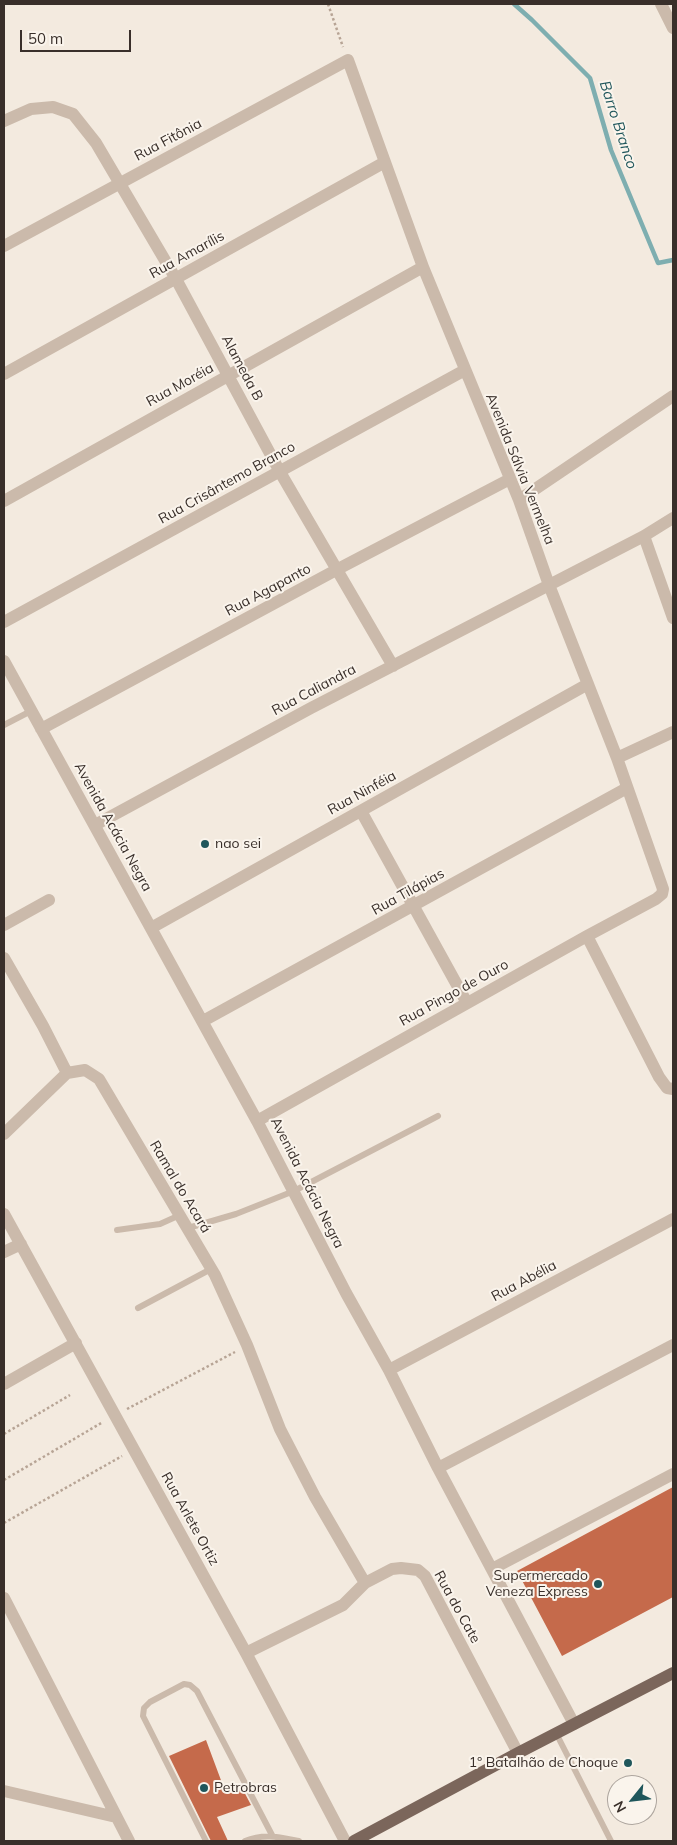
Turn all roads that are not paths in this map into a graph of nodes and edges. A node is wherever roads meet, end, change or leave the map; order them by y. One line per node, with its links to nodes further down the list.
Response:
1 (660, 4): 2 (street)
2 (673, 28)
3 (348, 60): 5 (street, Avenida Sálvia Vermelha); 6 (street, Rua Fitônia)
4 (4, 121): 6 (street, Alameda B)
5 (385, 162): 8 (street, Avenida Sálvia Vermelha); 9 (street, Rua Amarílis)
6 (120, 182): 7 (street, Rua Fitônia); 9 (street, Alameda B)
7 (4, 246)
8 (424, 267): 10 (street, Avenida Sálvia Vermelha); 12 (street, Rua Moréia)
9 (176, 279): 11 (street, Rua Amarílis); 12 (street, Alameda B)
10 (465, 370): 14 (street, Rua Crisântemo Branco); 15 (street, Avenida Sálvia Vermelha)
11 (4, 374)
12 (229, 374): 14 (street, Alameda B); 17 (street, Rua Moréia)
13 (673, 396): 16 (street)
14 (280, 472): 20 (street, Alameda B); 23 (street, Rua Crisântemo Branco)
15 (510, 479): 16 (street, Avenida Sálvia Vermelha); 20 (street, Rua Agapanto)
16 (519, 500): 21 (street, Avenida Sálvia Vermelha)
17 (4, 501)
18 (673, 518): 19 (street, Rua Caliandra)
19 (644, 536): 21 (street, Rua Caliandra); 22 (street)
20 (338, 569): 25 (street, Alameda B); 29 (street, Rua Agapanto)
21 (549, 585): 25 (street, Rua Caliandra); 26 (street, Avenida Sálvia Vermelha)
22 (673, 618)
23 (4, 622)
24 (4, 661): 27 (street, Avenida Acácia Negra)
25 (392, 666): 34 (street, Rua Caliandra)
26 (588, 684): 31 (street, Avenida Sálvia Vermelha); 33 (street, Rua Ninféia)
27 (31, 711): 28 (lane); 29 (street, Avenida Acácia Negra)
28 (4, 725)
29 (40, 729): 34 (street, Avenida Acácia Negra)
30 (673, 732): 31 (street)
31 (617, 758): 32 (street, Avenida Sálvia Vermelha)
32 (627, 788): 35 (street, Avenida Sálvia Vermelha); 37 (street, Rua Tilápias)
33 (362, 811): 37 (street); 39 (street, Rua Ninféia)
34 (95, 825): 39 (street, Avenida Acácia Negra)
35 (663, 889): 40 (street, Rua Pingo de Ouro)
36 (49, 900): 38 (street)
37 (414, 906): 42 (street); 43 (street, Rua Tilápias)
38 (4, 924)
39 (151, 928): 43 (street, Avenida Acácia Negra)
40 (587, 936): 42 (street, Rua Pingo de Ouro); 45 (street)
41 (4, 958): 44 (street)
42 (467, 1003): 47 (street, Rua Pingo de Ouro)
43 (203, 1021): 47 (street, Avenida Acácia Negra)
44 (66, 1073): 48 (street); 51 (street, Ramal do Acará)
45 (673, 1089)
46 (438, 1116): 49 (lane)
47 (257, 1121): 49 (street, Avenida Acácia Negra)
48 (4, 1134)
49 (294, 1191): 53 (lane); 61 (street, Avenida Acácia Negra)
50 (4, 1214): 55 (street, Rua Arlete Ortiz)
51 (180, 1215): 53 (street, Ramal do Acará); 54 (lane)
52 (673, 1219): 61 (street, Rua Abélia)
53 (188, 1228): 57 (street, Ramal do Acará)
54 (117, 1230)
55 (21, 1244): 56 (street); 59 (street, Rua Arlete Ortiz)
56 (4, 1252)
57 (211, 1269): 58 (lane); 66 (street, Ramal do Acará)
58 (138, 1308)
59 (76, 1342): 62 (street); 68 (street, Rua Arlete Ortiz)
60 (673, 1344): 63 (street)
61 (389, 1370): 63 (street, Avenida Acácia Negra)
62 (4, 1384)
63 (438, 1468): 65 (street, Avenida Acácia Negra)
64 (673, 1474): 65 (street)
65 (492, 1569): 70 (street, Avenida Acácia Negra)
66 (365, 1582): 68 (street, Rua do Cate); 72 (street, Rua do Cate)
67 (4, 1598): 74 (street)
68 (246, 1653): 80 (street, Rua Arlete Ortiz)
69 (673, 1673): 70 (main road)
70 (574, 1724): 71 (main road)
71 (556, 1733): 72 (main road); 82 (lane)
72 (518, 1753): 81 (main road)
73 (4, 1791): 74 (street)
74 (116, 1817): 76 (street)
75 (272, 1835): 77 (lane); 78 (lane); 79 (lane)
76 (129, 1841)
77 (206, 1841)
78 (245, 1841)
79 (299, 1841)
80 (345, 1841)
81 (354, 1841)
82 (611, 1841)

